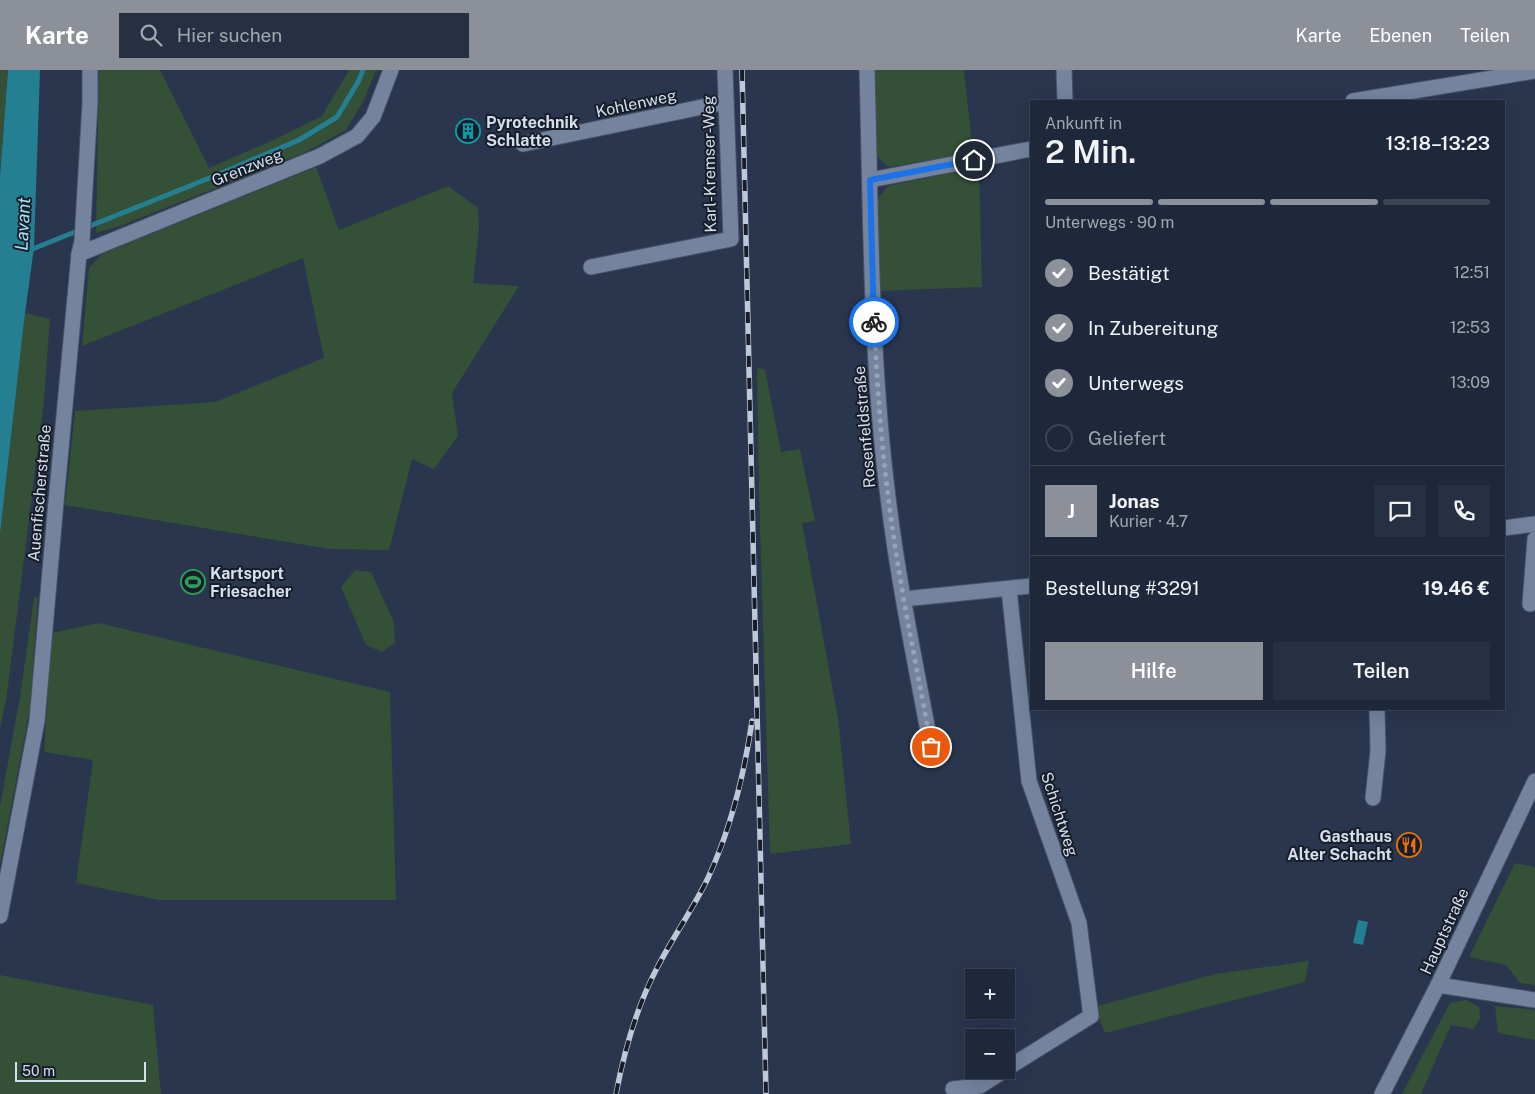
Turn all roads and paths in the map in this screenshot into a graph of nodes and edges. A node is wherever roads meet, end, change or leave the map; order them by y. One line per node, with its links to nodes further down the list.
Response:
1 (90, 70): 13 (street, Auenfischerstraße)
2 (391, 70): 13 (street, Grenzweg)
3 (725, 70): 9 (street, Karl-Kremser-Weg)
4 (867, 70): 12 (street, Rosenfeldstraße)
5 (1064, 70): 7 (street)
6 (1535, 71): 8 (street)
7 (1066, 100)
8 (1369, 100)
9 (726, 102): 10 (street, Kohlenweg); 14 (street, Karl-Kremser-Weg)
10 (523, 144)
11 (1030, 149): 12 (street)
12 (870, 180): 20 (street, Rosenfeldstraße)
13 (81, 248): 26 (street, Auenfischerstraße)
14 (592, 267)
15 (1535, 524): 16 (street)
16 (1505, 528)
17 (1535, 539): 21 (street)
18 (1030, 586): 19 (street)
19 (1009, 589): 20 (street); 29 (street, Schichtweg)
20 (904, 599): 23 (street, Rosenfeldstraße)
21 (1530, 604)
22 (1377, 710): 25 (street)
23 (931, 747)
24 (1535, 781): 27 (street, Hauptstraße)
25 (1374, 798)
26 (0, 916)
27 (1438, 985): 28 (street); 32 (street, Hauptstraße)
28 (1535, 1000)
29 (1015, 1064)
30 (991, 1079): 31 (street)
31 (953, 1089)
32 (1382, 1094)

